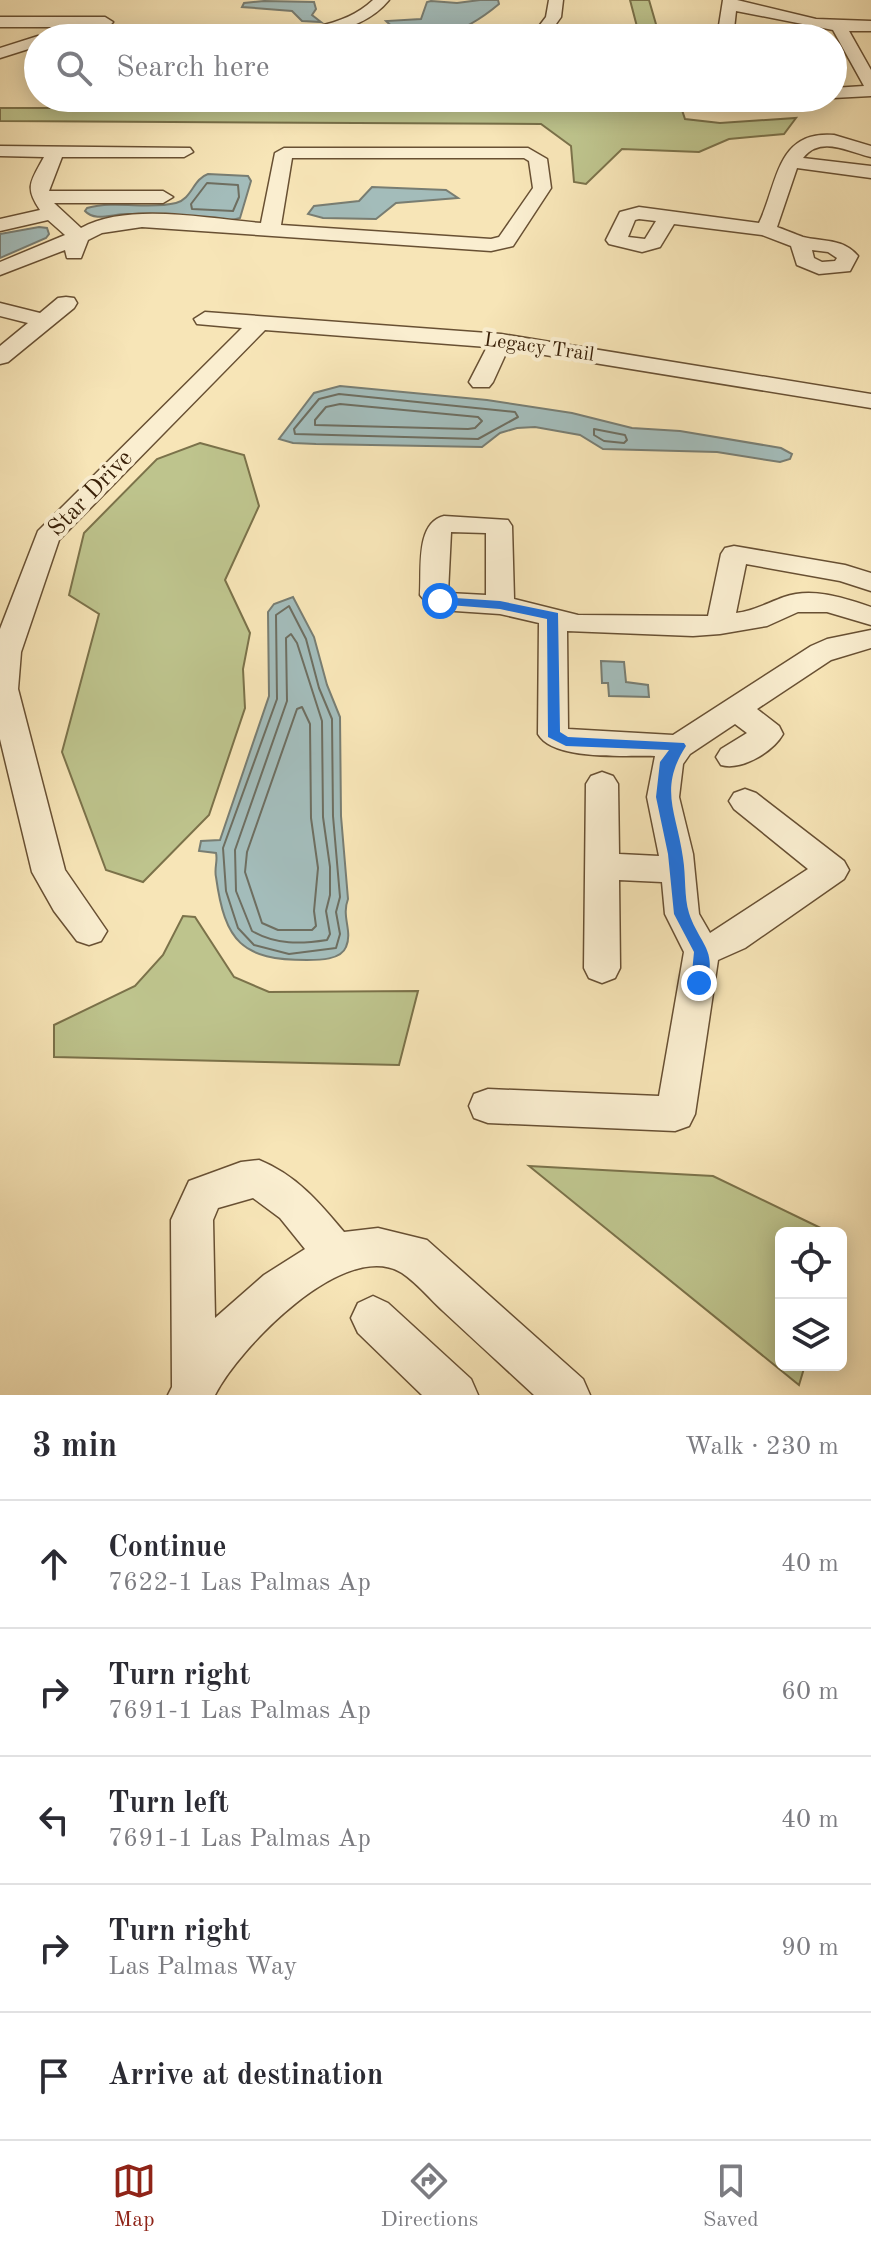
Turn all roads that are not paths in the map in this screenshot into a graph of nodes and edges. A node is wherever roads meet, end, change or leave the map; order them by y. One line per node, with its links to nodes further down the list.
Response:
1 (382, 0): 7 (street)
2 (556, 0): 8 (street)
3 (730, 8): 9 (street)
4 (0, 22): 5 (street)
5 (53, 23): 6 (street)
6 (103, 24)
7 (338, 24)
8 (551, 24)
9 (816, 24)
10 (871, 26): 11 (street)
11 (847, 28)
12 (847, 41): 15 (street)
13 (24, 45): 14 (street)
14 (0, 53)
15 (871, 85)
16 (871, 91): 17 (street)
17 (847, 92)
18 (0, 151): 19 (street)
19 (56, 151): 20 (street); 24 (street)
20 (184, 152)
21 (871, 152): 22 (street)
22 (790, 162): 23 (street); 30 (street)
23 (871, 172)
24 (39, 197): 25 (street); 26 (street)
25 (163, 197)
26 (53, 213): 28 (street); 31 (street)
27 (668, 217): 30 (street)
28 (0, 225)
29 (270, 230): 29 (street); 31 (street)
30 (766, 230): 32 (street)
31 (79, 237): 33 (street); 34 (street)
32 (801, 243)
33 (71, 259)
34 (0, 269)
35 (66, 303): 38 (street)
36 (0, 309): 38 (street)
37 (205, 319): 39 (street, Legacy Trail)
38 (44, 321): 41 (street)
39 (260, 323): 40 (street, Legacy Trail); 45 (street, Star Drive)
40 (501, 341): 42 (street); 43 (street, Legacy Trail)
41 (0, 357)
42 (481, 382)
43 (871, 401)
44 (871, 582): 49 (street)
45 (11, 604): 58 (street, Star Drive)
46 (500, 605): 47 (street)
47 (553, 616): 49 (street); 52 (street)
48 (871, 616): 49 (street)
49 (720, 625)
50 (871, 639): 51 (street)
51 (736, 708): 52 (street); 53 (street)
52 (679, 746): 57 (street)
53 (732, 757)
54 (602, 784): 56 (street)
55 (745, 801): 59 (street)
56 (603, 866): 57 (street); 60 (street)
57 (677, 870): 59 (street)
58 (89, 931)
59 (702, 952): 61 (street)
60 (602, 968)
61 (488, 1106)
62 (336, 1255): 64 (street); 64 (street); 66 (street)
63 (373, 1318): 65 (street)
64 (192, 1392)
65 (455, 1395)
66 (567, 1395)

